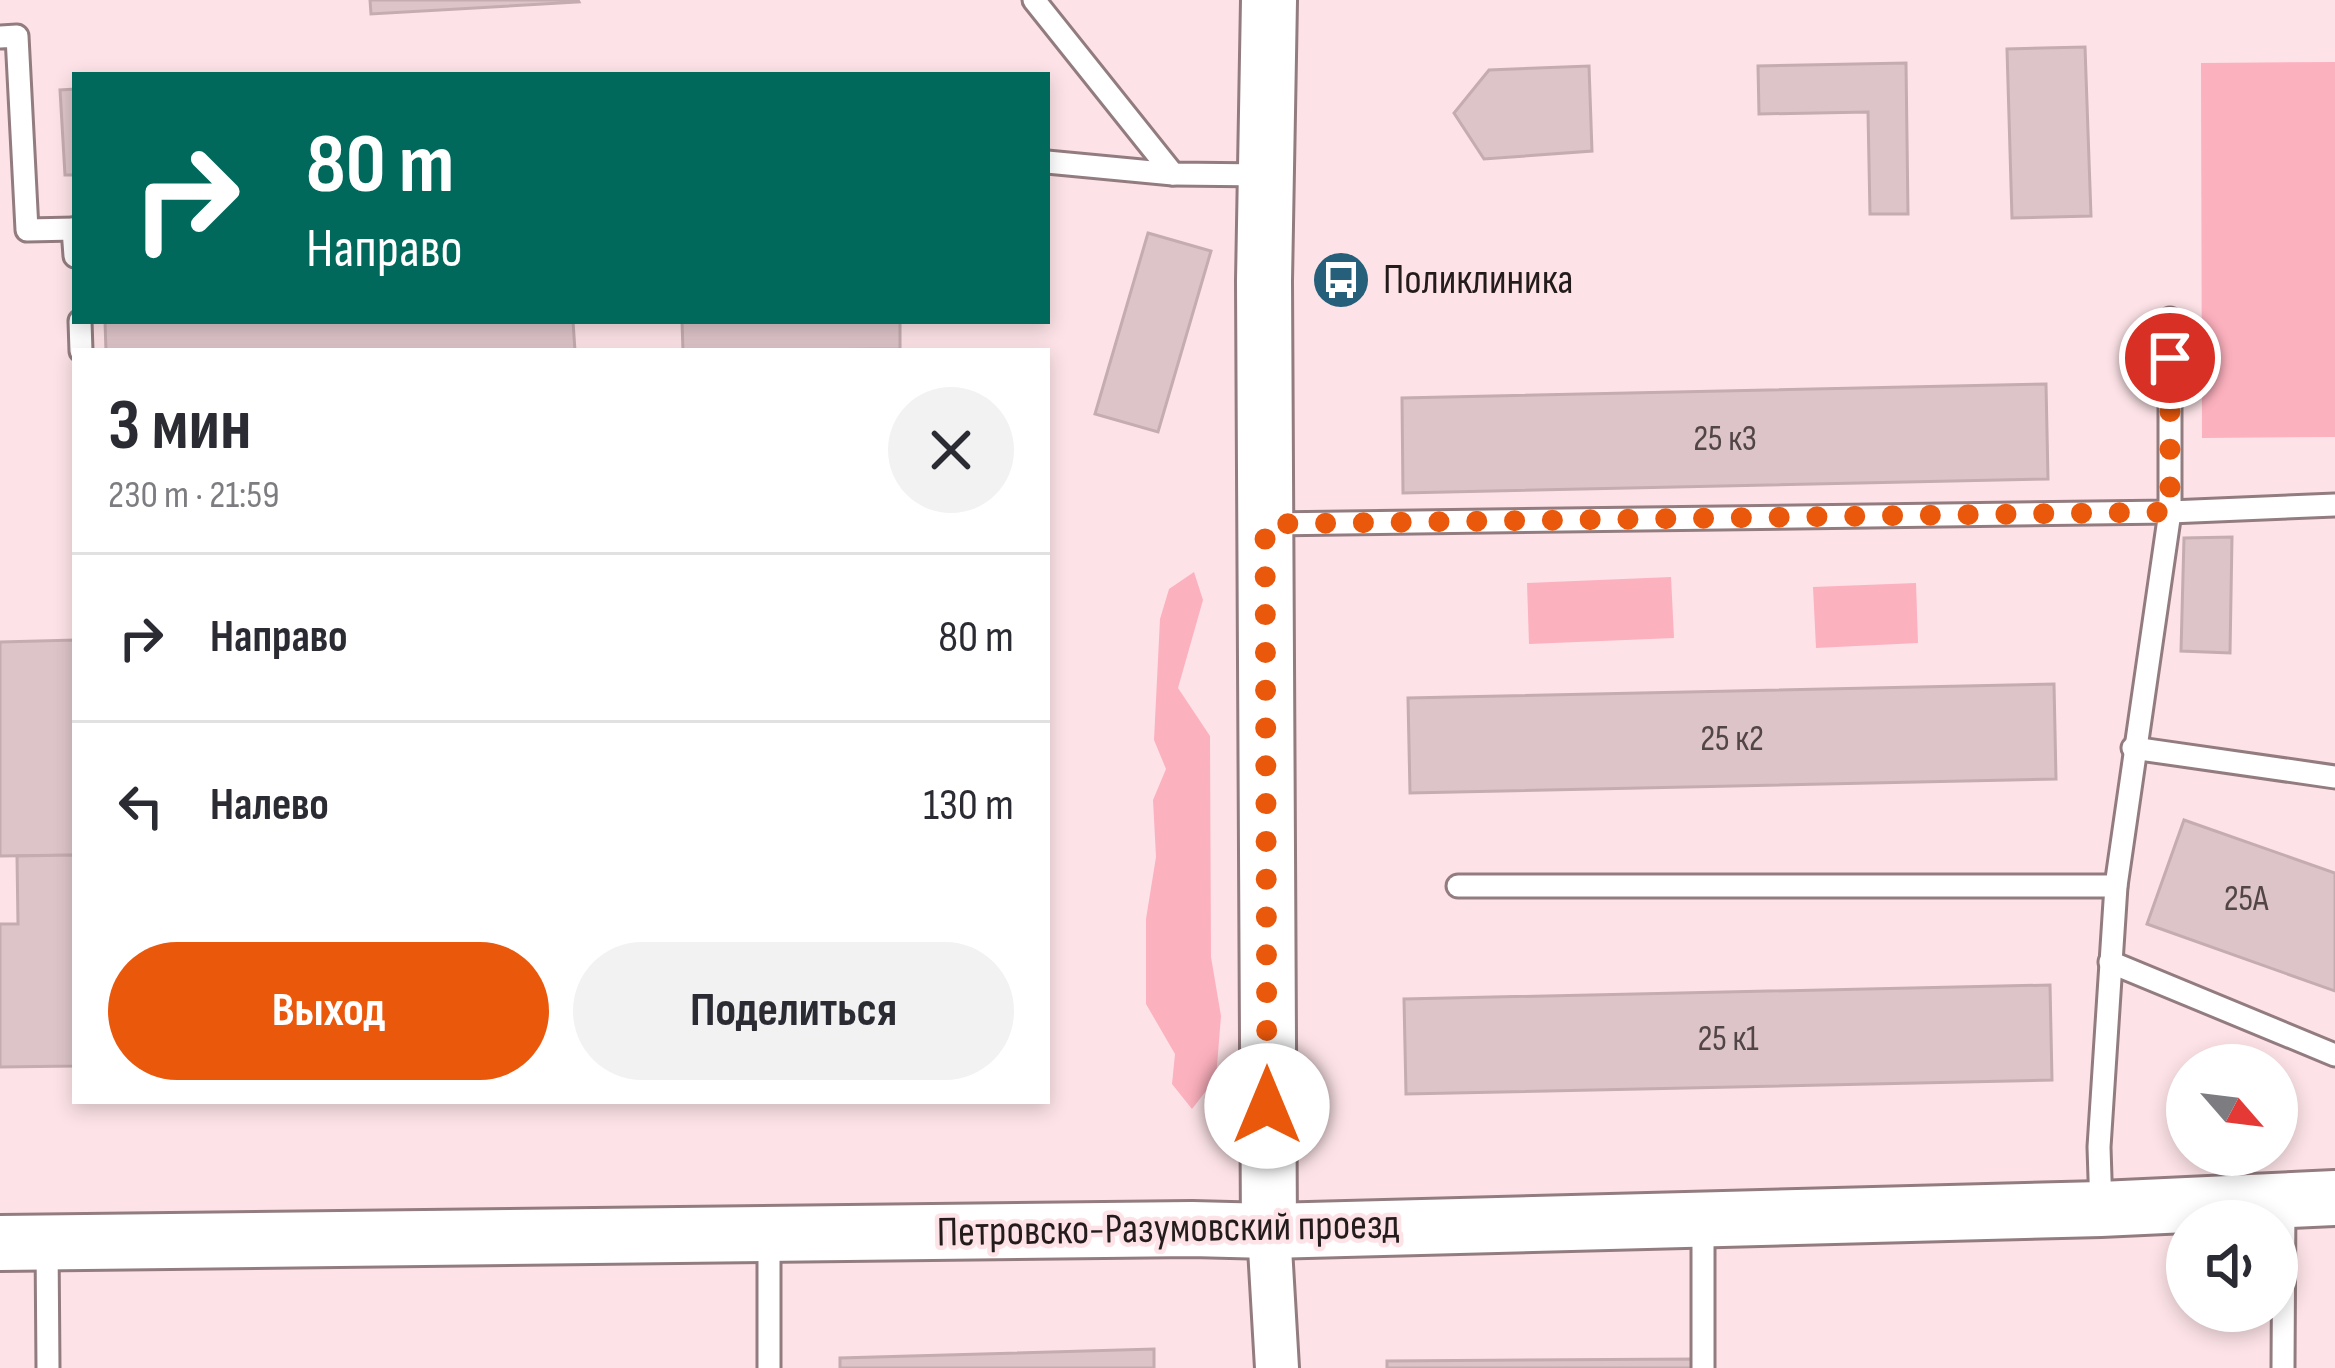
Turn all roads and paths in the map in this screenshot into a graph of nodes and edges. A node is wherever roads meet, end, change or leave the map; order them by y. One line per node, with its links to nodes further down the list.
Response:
1 (1034, 0): 5 (lane)
2 (1269, 0): 6 (street)
3 (0, 37): 7 (lane)
4 (1050, 162): 5 (lane)
5 (1173, 174): 6 (lane)
6 (1267, 175): 11 (street)
7 (72, 230)
8 (2170, 320): 10 (lane)
9 (2335, 505): 10 (lane)
10 (2170, 512): 11 (lane); 12 (lane)
11 (1265, 524): 21 (street)
12 (2133, 748): 13 (lane); 15 (lane)
13 (2335, 777)
14 (1458, 886): 15 (lane)
15 (2116, 886): 16 (lane)
16 (2110, 962): 17 (lane); 19 (lane)
17 (2335, 1055)
18 (2310, 1198): 19 (street, Петровско-Разумовский проезд); 28 (lane)
19 (2101, 1209): 20 (street, Петровско-Разумовский проезд)
20 (1703, 1219): 21 (street, Петровско-Разумовский проезд); 27 (lane)
21 (1269, 1231): 22 (street, Петровско-Разумовский проезд); 26 (street)
22 (770, 1234): 23 (street, Петровско-Разумовский проезд); 25 (lane)
23 (23, 1242): 24 (lane)
24 (48, 1368)
25 (770, 1368)
26 (1277, 1368)
27 (1703, 1368)
28 (2283, 1368)

